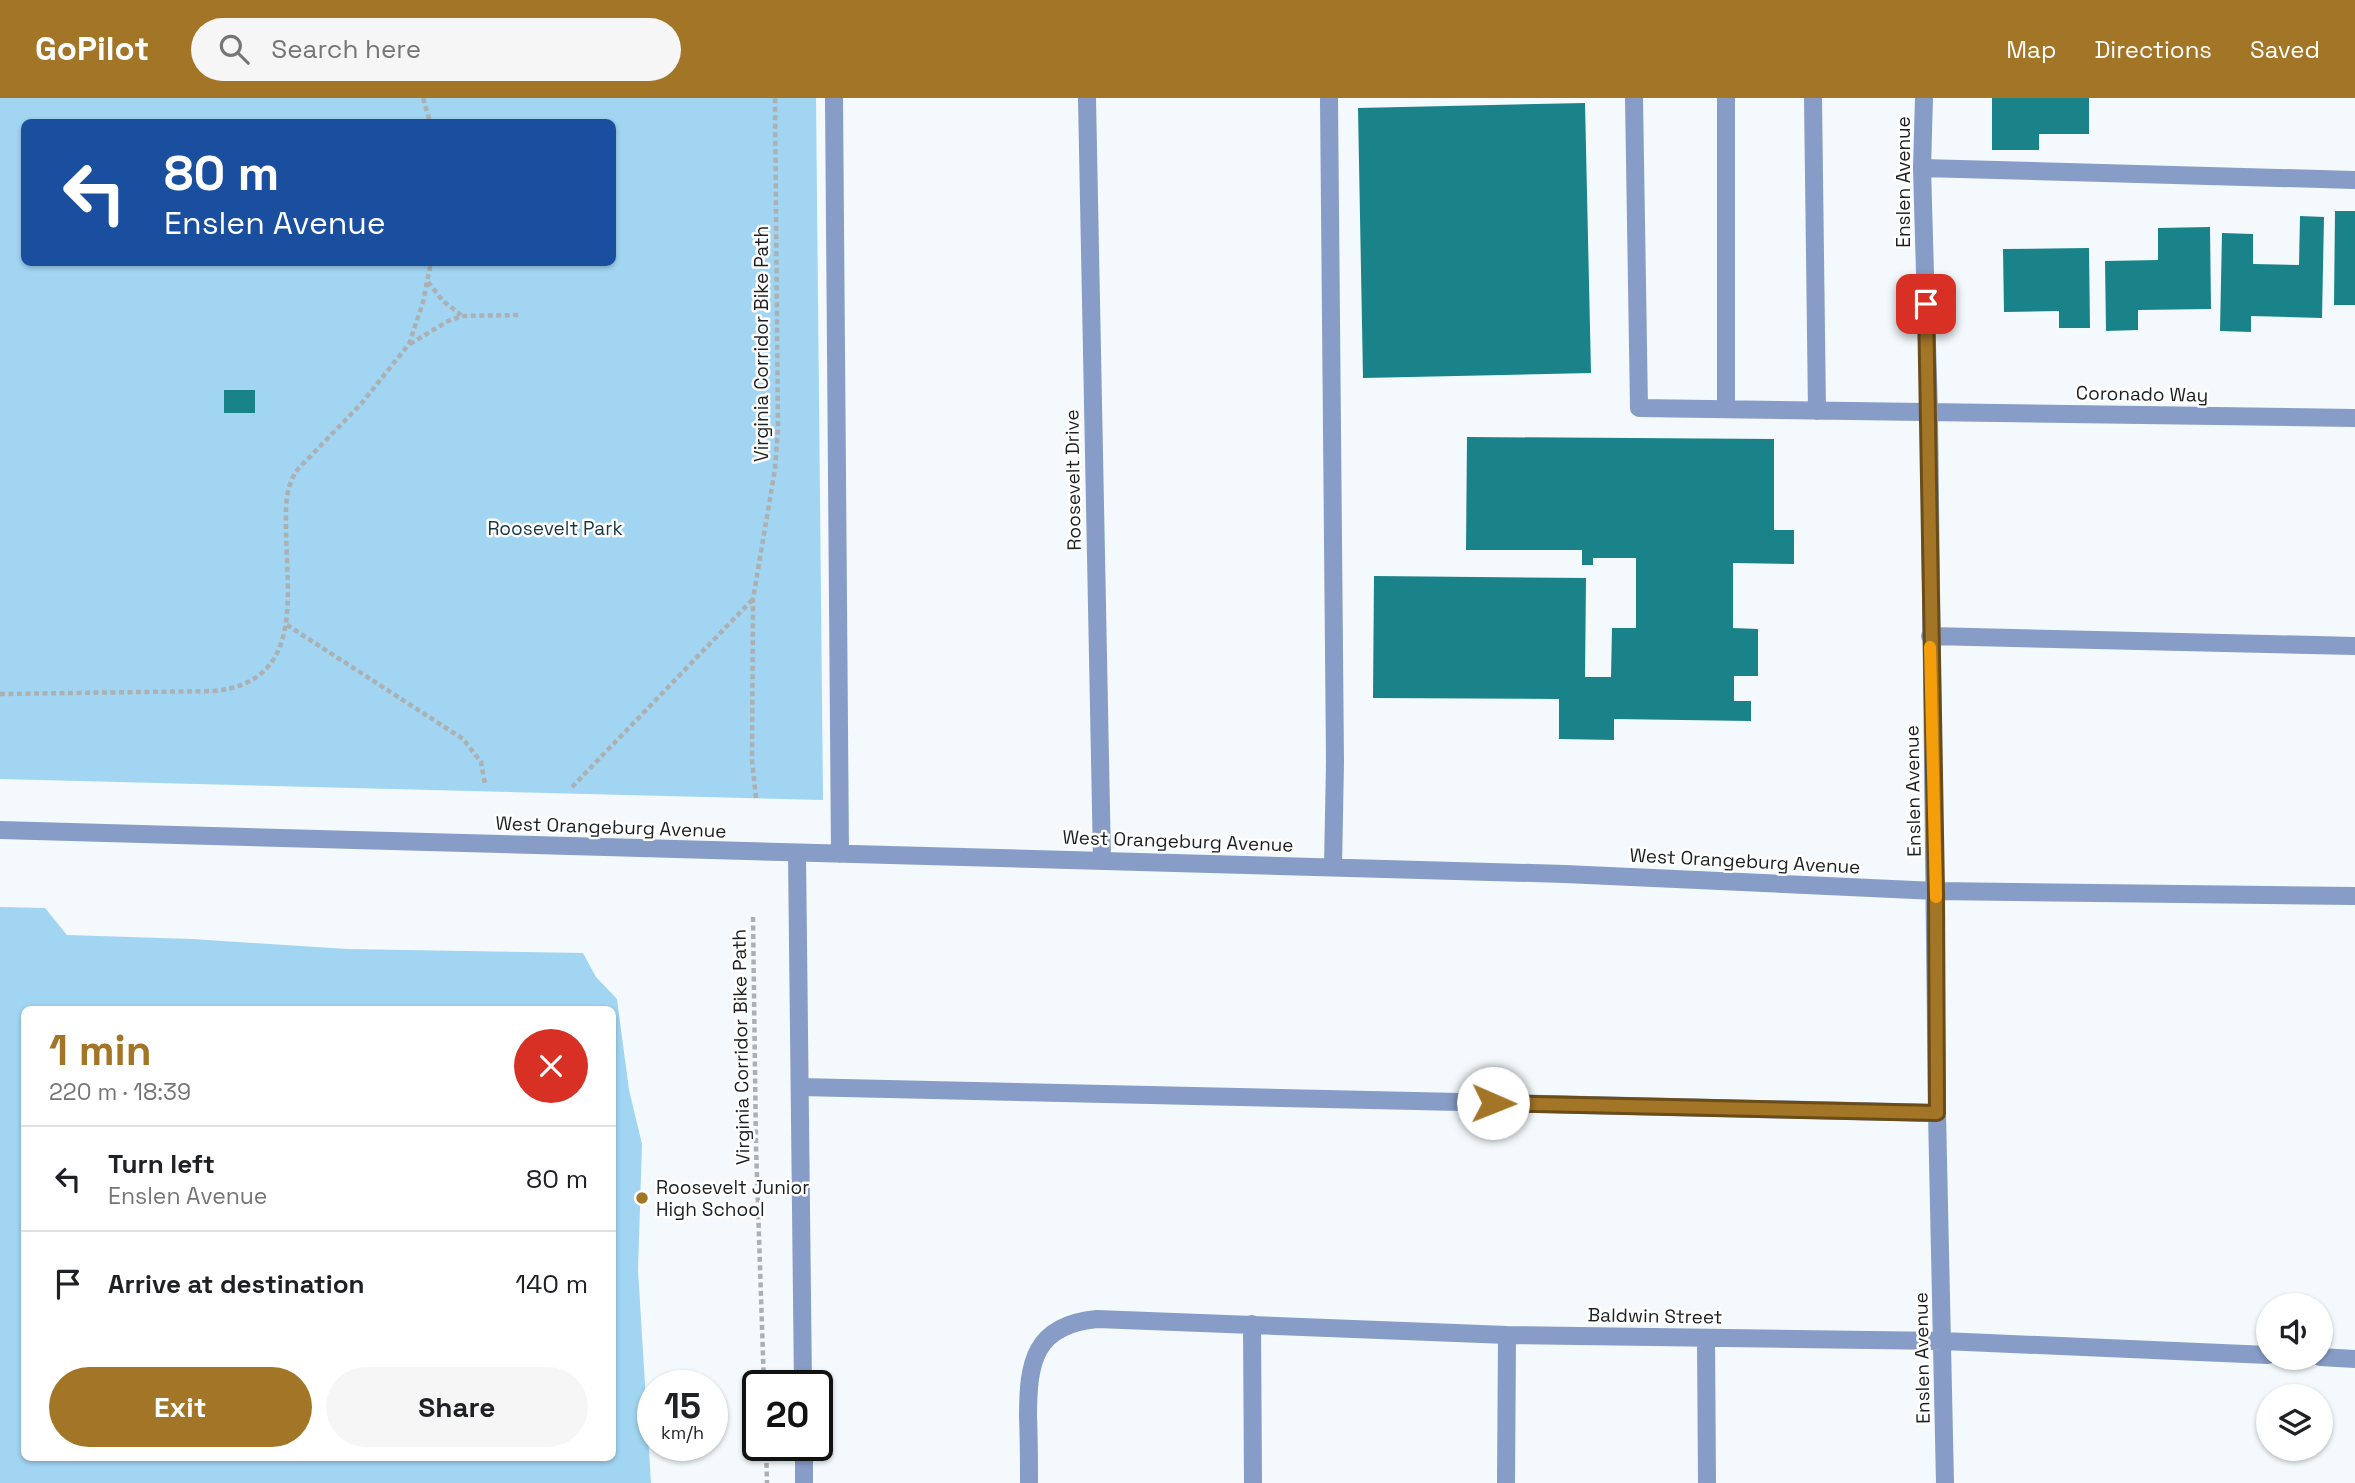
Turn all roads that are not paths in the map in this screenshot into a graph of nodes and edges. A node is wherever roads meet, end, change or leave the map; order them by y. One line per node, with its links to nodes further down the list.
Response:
1 (834, 98): 18 (street)
2 (1087, 98): 19 (street, Roosevelt Drive)
3 (1329, 98): 20 (street)
4 (1634, 98): 10 (street, Coronado Way)
5 (1726, 98): 10 (street)
6 (1813, 98): 11 (street)
7 (1924, 98): 8 (street, Enslen Avenue)
8 (1922, 168): 9 (street); 12 (street, Enslen Avenue)
9 (2355, 180)
10 (1726, 410): 11 (street, Coronado Way)
11 (1817, 411): 12 (street, Coronado Way)
12 (1928, 413): 13 (street, Coronado Way); 14 (street, Enslen Avenue)
13 (2355, 418)
14 (1930, 636): 15 (street); 21 (street, Enslen Avenue)
15 (2355, 646)
16 (0, 830): 17 (street, West Orangeburg Avenue)
17 (797, 853): 18 (street, West Orangeburg Avenue); 23 (street)
18 (840, 854): 19 (street, West Orangeburg Avenue)
19 (1102, 860): 20 (street, West Orangeburg Avenue)
20 (1333, 867): 21 (street, West Orangeburg Avenue)
21 (1936, 891): 22 (street, West Orangeburg Avenue); 24 (street, Enslen Avenue)
22 (2355, 897)
23 (800, 1087): 24 (street); 32 (street)
24 (1937, 1113): 28 (street, Enslen Avenue)
25 (1252, 1324): 26 (street, Baldwin Street); 35 (street, Baldwin Street); 36 (street)
26 (1507, 1335): 27 (street, Baldwin Street); 37 (street)
27 (1706, 1338): 28 (street, Baldwin Street); 38 (street)
28 (1943, 1341): 29 (street, Baldwin Street); 39 (street, Enslen Avenue)
29 (2256, 1354)
30 (2333, 1358): 31 (street)
31 (2355, 1359)
32 (803, 1370)
33 (804, 1461): 34 (street)
34 (804, 1483)
35 (1029, 1483)
36 (1253, 1483)
37 (1506, 1483)
38 (1707, 1483)
39 (1945, 1483)

